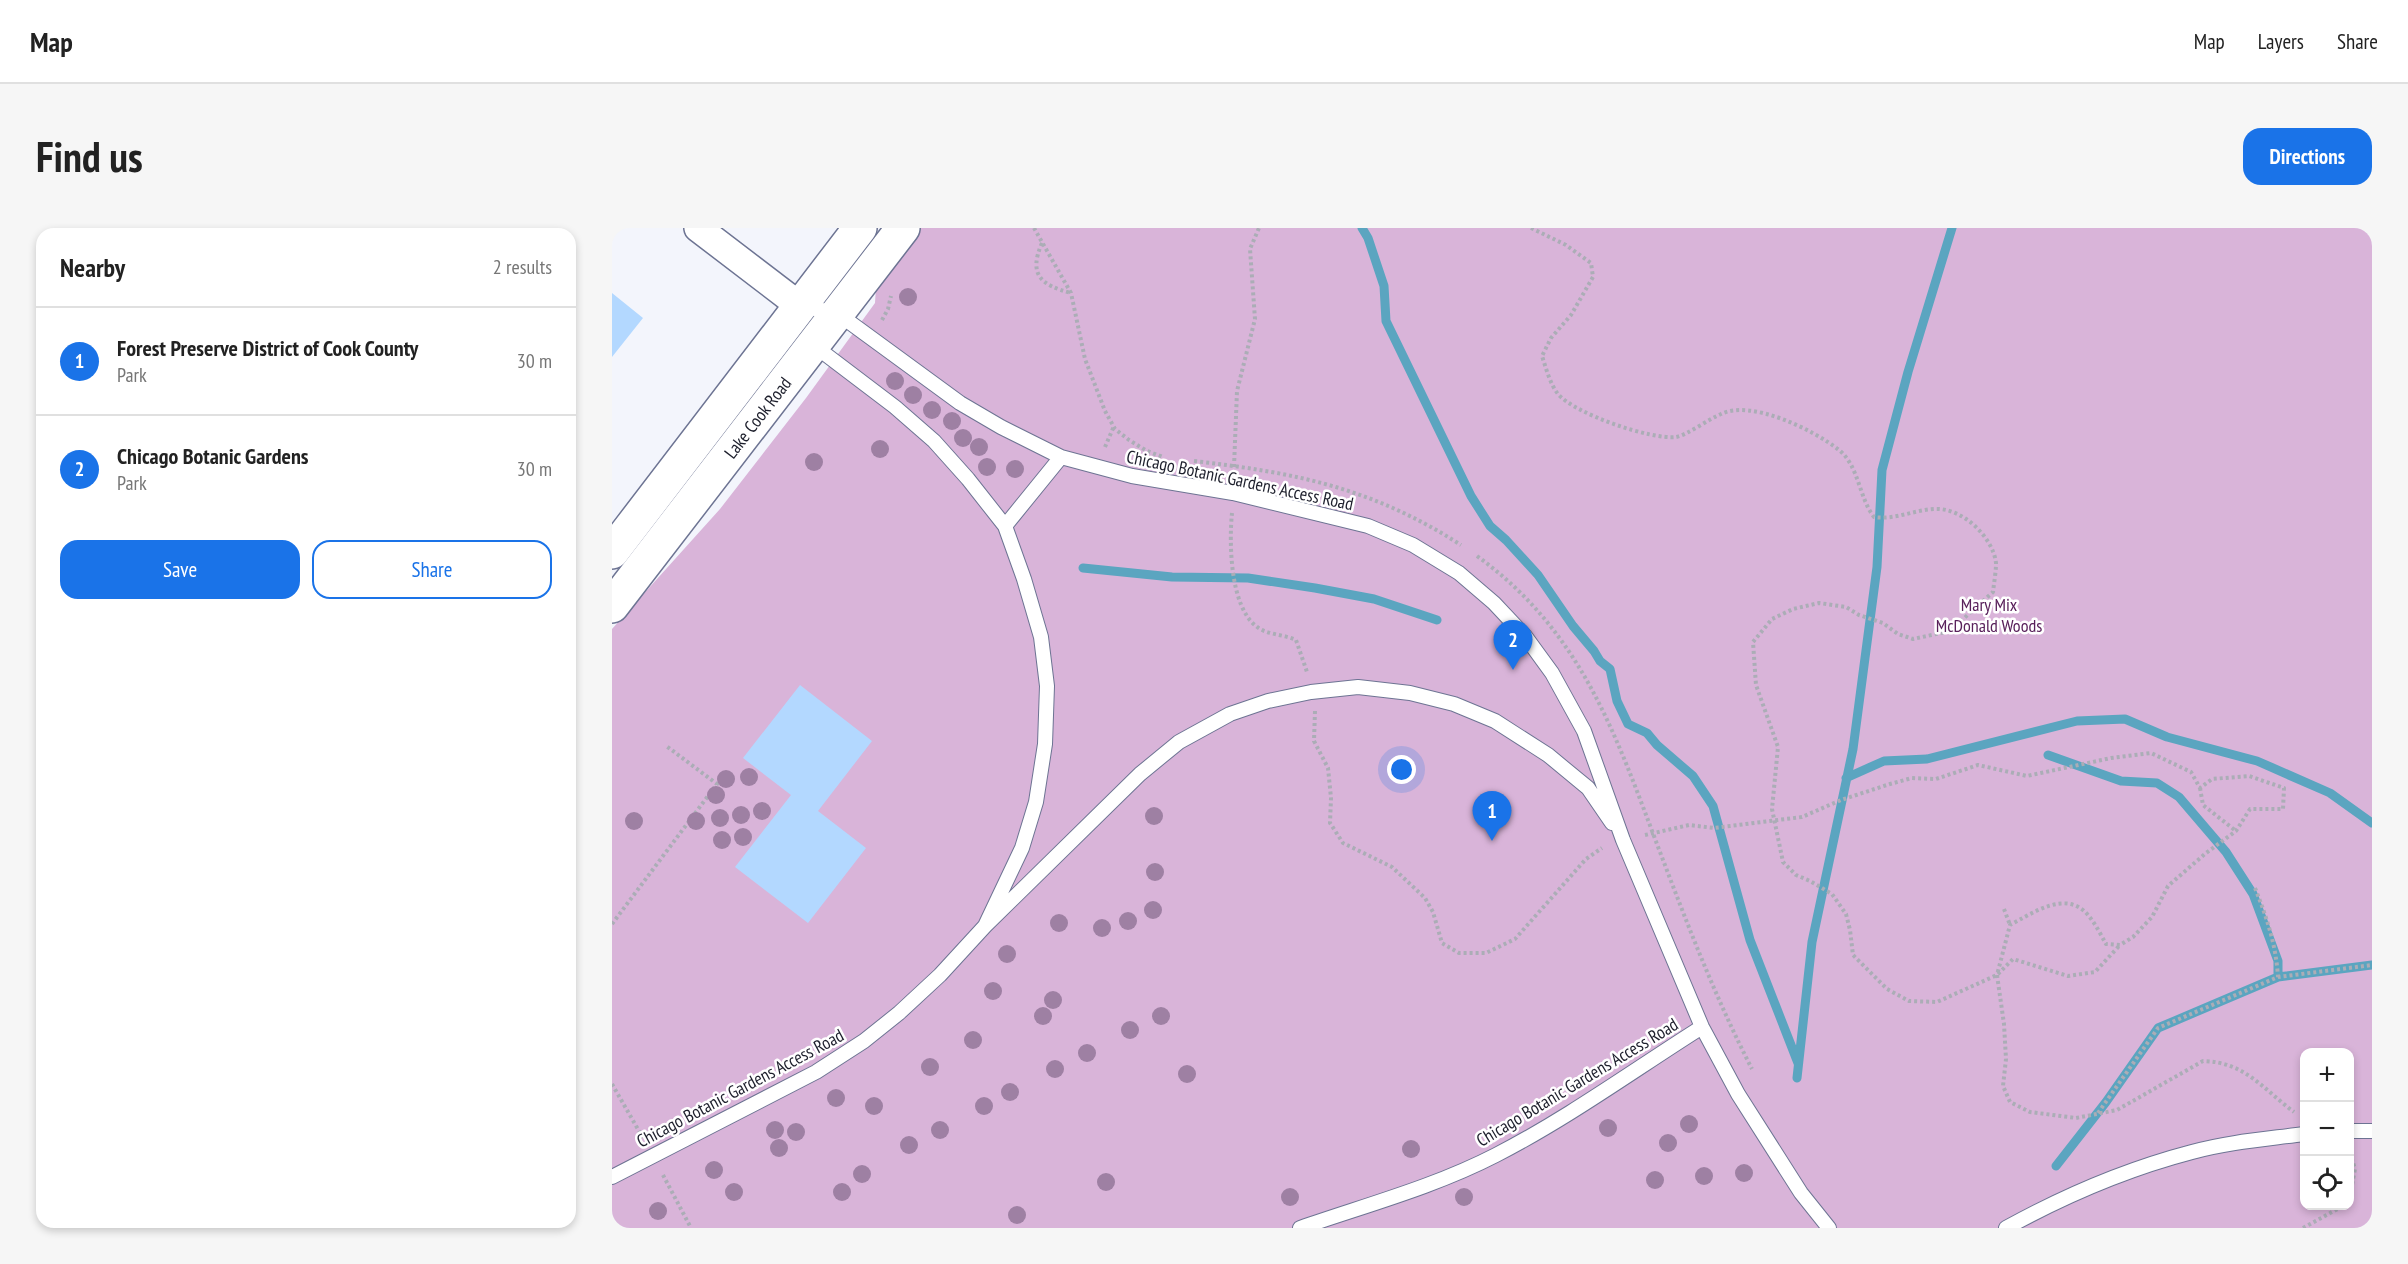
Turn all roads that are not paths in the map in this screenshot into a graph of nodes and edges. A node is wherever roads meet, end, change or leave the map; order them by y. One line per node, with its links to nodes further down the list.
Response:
1 (698, 228): 4 (street)
2 (860, 228): 4 (main road, Lake Cook Road)
3 (903, 228): 5 (main road, Lake Cook Road)
4 (800, 306): 5 (lane, Chicago Botanic Gardens Access Road); 6 (lane); 9 (main road, Lake Cook Road)
5 (837, 313): 6 (main road, Lake Cook Road); 7 (lane, Chicago Botanic Gardens Access Road)
6 (813, 345): 8 (lane, Chicago Botanic Gardens Access Road); 10 (main road, Lake Cook Road)
7 (1061, 457): 8 (lane); 11 (lane, Chicago Botanic Gardens Access Road)
8 (1005, 526): 12 (lane, Chicago Botanic Gardens Access Road)
9 (612, 552)
10 (612, 606)
11 (1623, 840): 12 (lane, Chicago Botanic Gardens Access Road); 13 (lane, Chicago Botanic Gardens Access Road)
12 (985, 926): 17 (lane, Chicago Botanic Gardens Access Road)
13 (1702, 1027): 18 (lane, Chicago Botanic Gardens Access Road); 19 (lane, Chicago Botanic Gardens Access Road)
14 (2354, 1131): 15 (lane)
15 (2372, 1131)
16 (2300, 1135): 20 (lane)
17 (612, 1177)
18 (1300, 1228)
19 (1829, 1228)
20 (2006, 1228)

